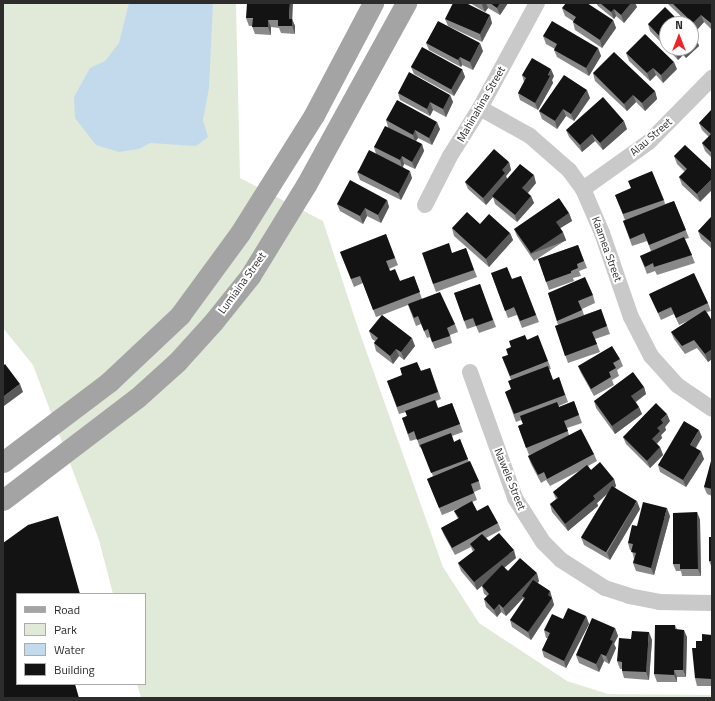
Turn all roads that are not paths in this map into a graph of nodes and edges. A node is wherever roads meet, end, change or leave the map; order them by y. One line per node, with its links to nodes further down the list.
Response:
1 (373, 3): 10 (main road)
2 (406, 3): 11 (main road, Lumiaina Street)
3 (537, 3): 5 (street, Mahinahina Street)
4 (712, 78): 6 (street, Alau Street)
5 (480, 108): 6 (street, Kaamea Street); 7 (street, Mahinahina Street)
6 (583, 189): 9 (street, Kaamea Street)
7 (425, 205)
8 (470, 372): 12 (street, Nawele Street)
9 (712, 409)
10 (3, 462)
11 (3, 500)
12 (712, 603)

